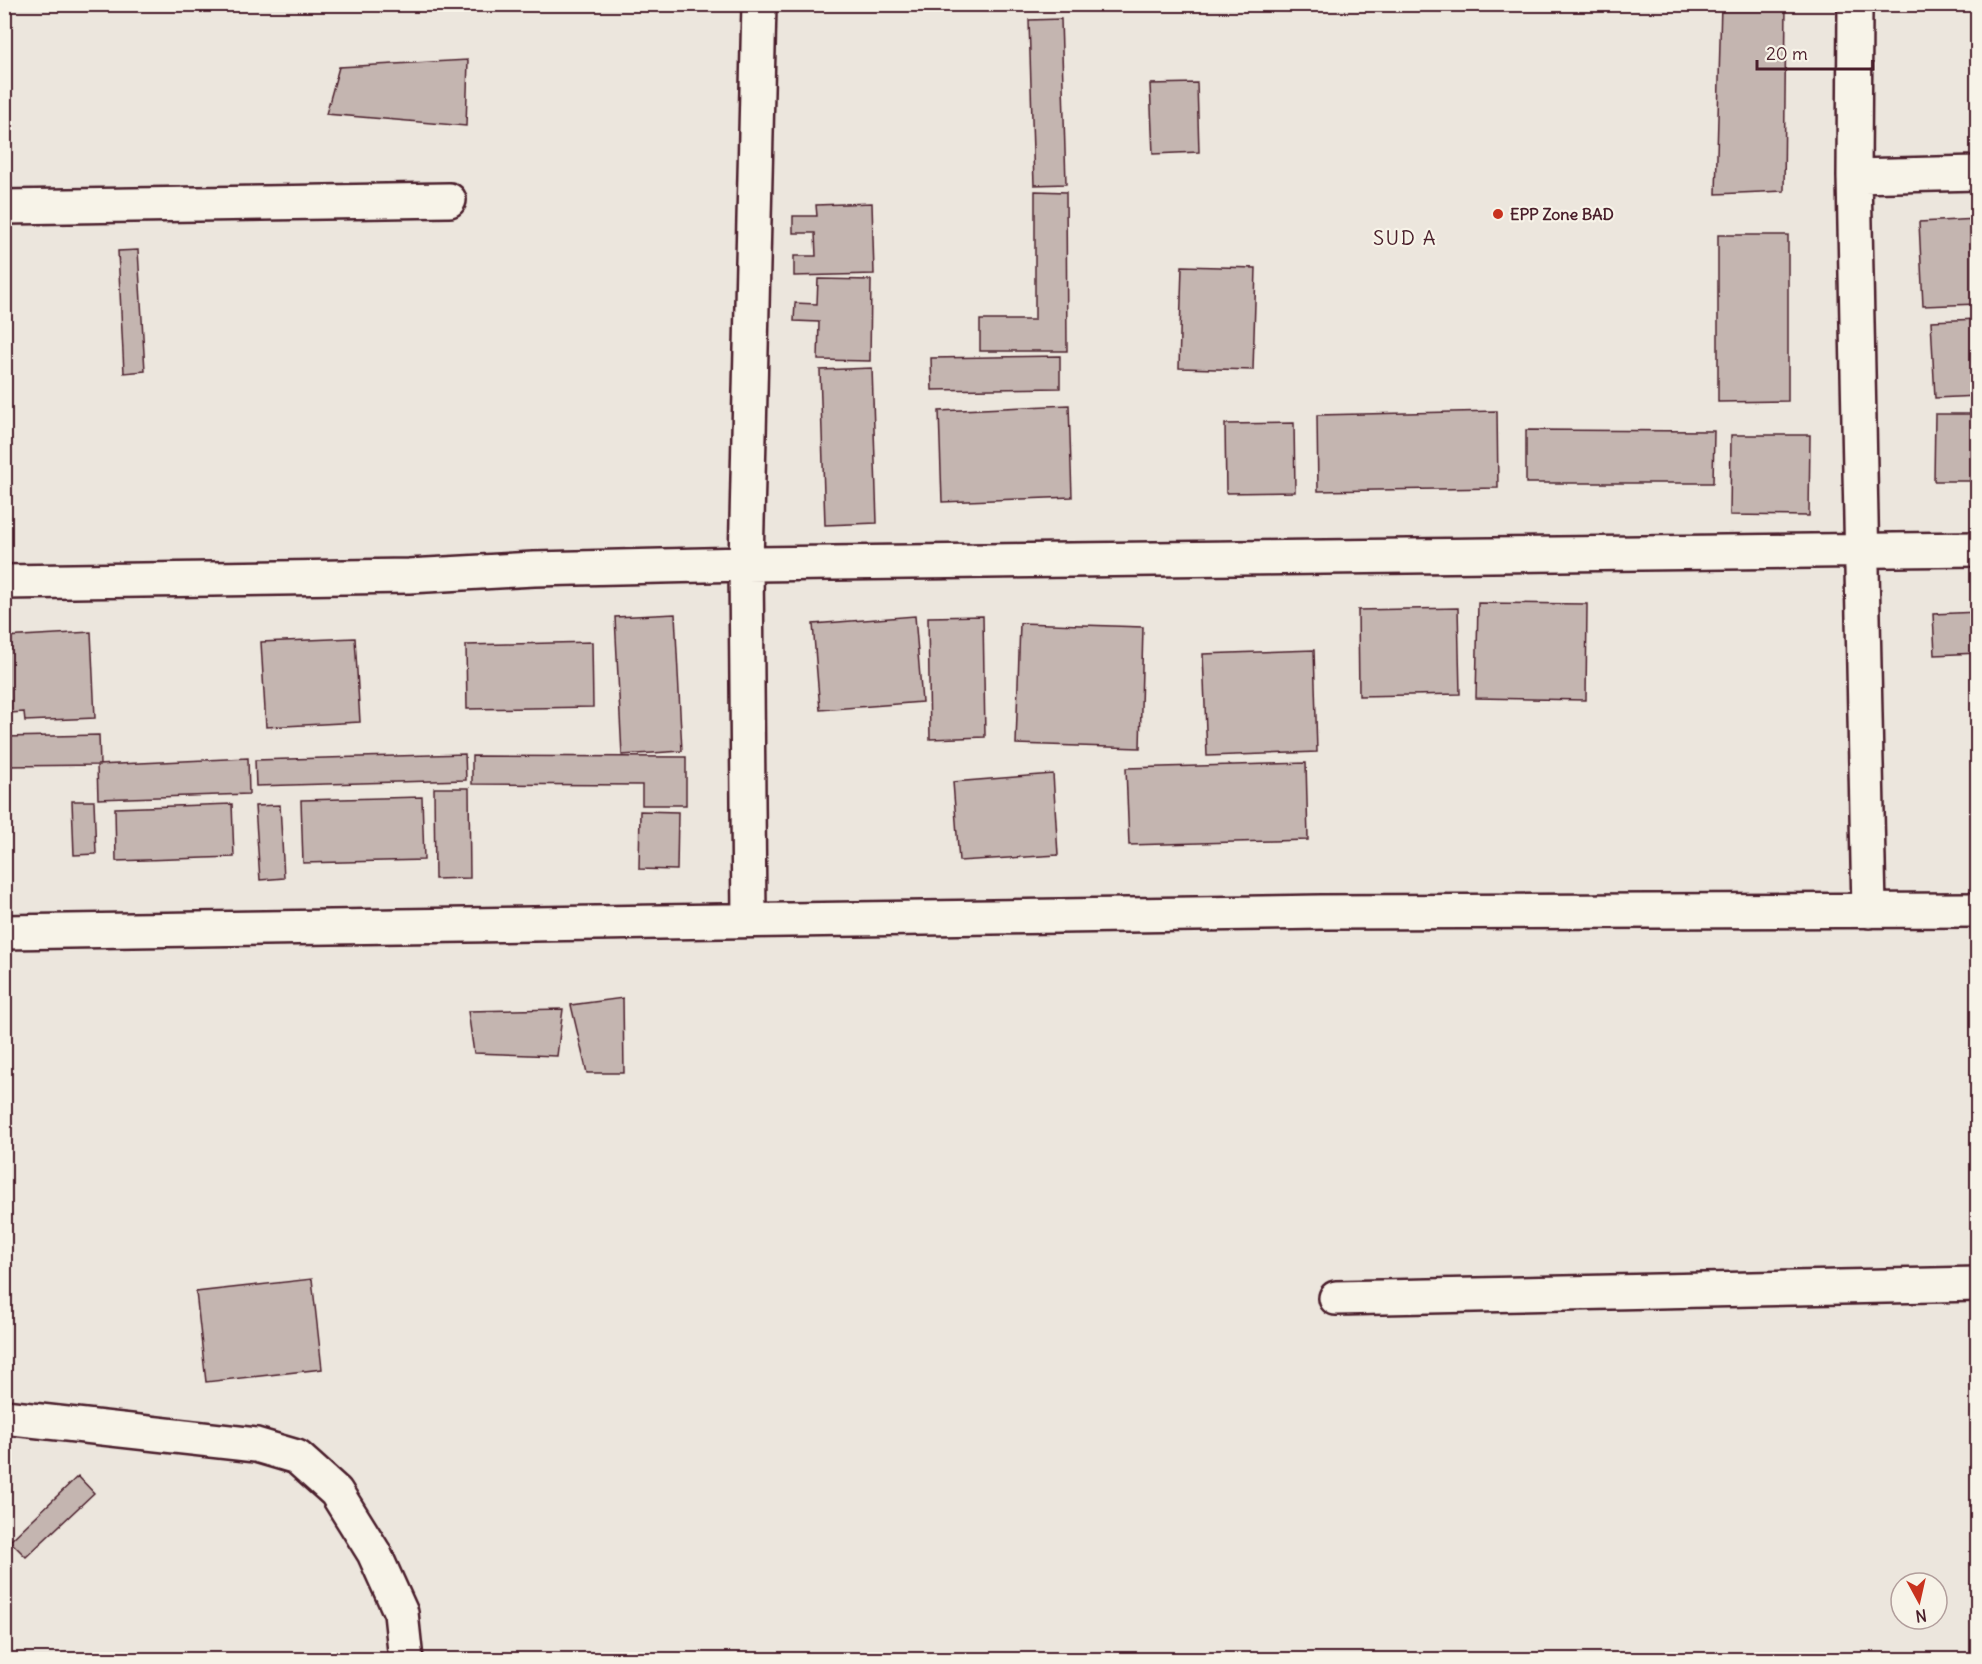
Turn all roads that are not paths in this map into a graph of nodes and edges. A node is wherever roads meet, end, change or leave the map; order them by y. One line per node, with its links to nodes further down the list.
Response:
1 (759, 4): 9 (street)
2 (1855, 4): 4 (street)
3 (1977, 173): 4 (street)
4 (1854, 176): 8 (street)
5 (449, 200): 6 (street)
6 (4, 207)
7 (1977, 549): 8 (street)
8 (1861, 550): 9 (street); 12 (street)
9 (746, 564): 10 (street); 13 (street)
10 (4, 582)
11 (1977, 910): 12 (street)
12 (1869, 911): 13 (street)
13 (749, 920): 14 (street)
14 (4, 932)
15 (1977, 1284): 16 (street)
16 (1336, 1298)
17 (4, 1417): 18 (street)
18 (406, 1659)

